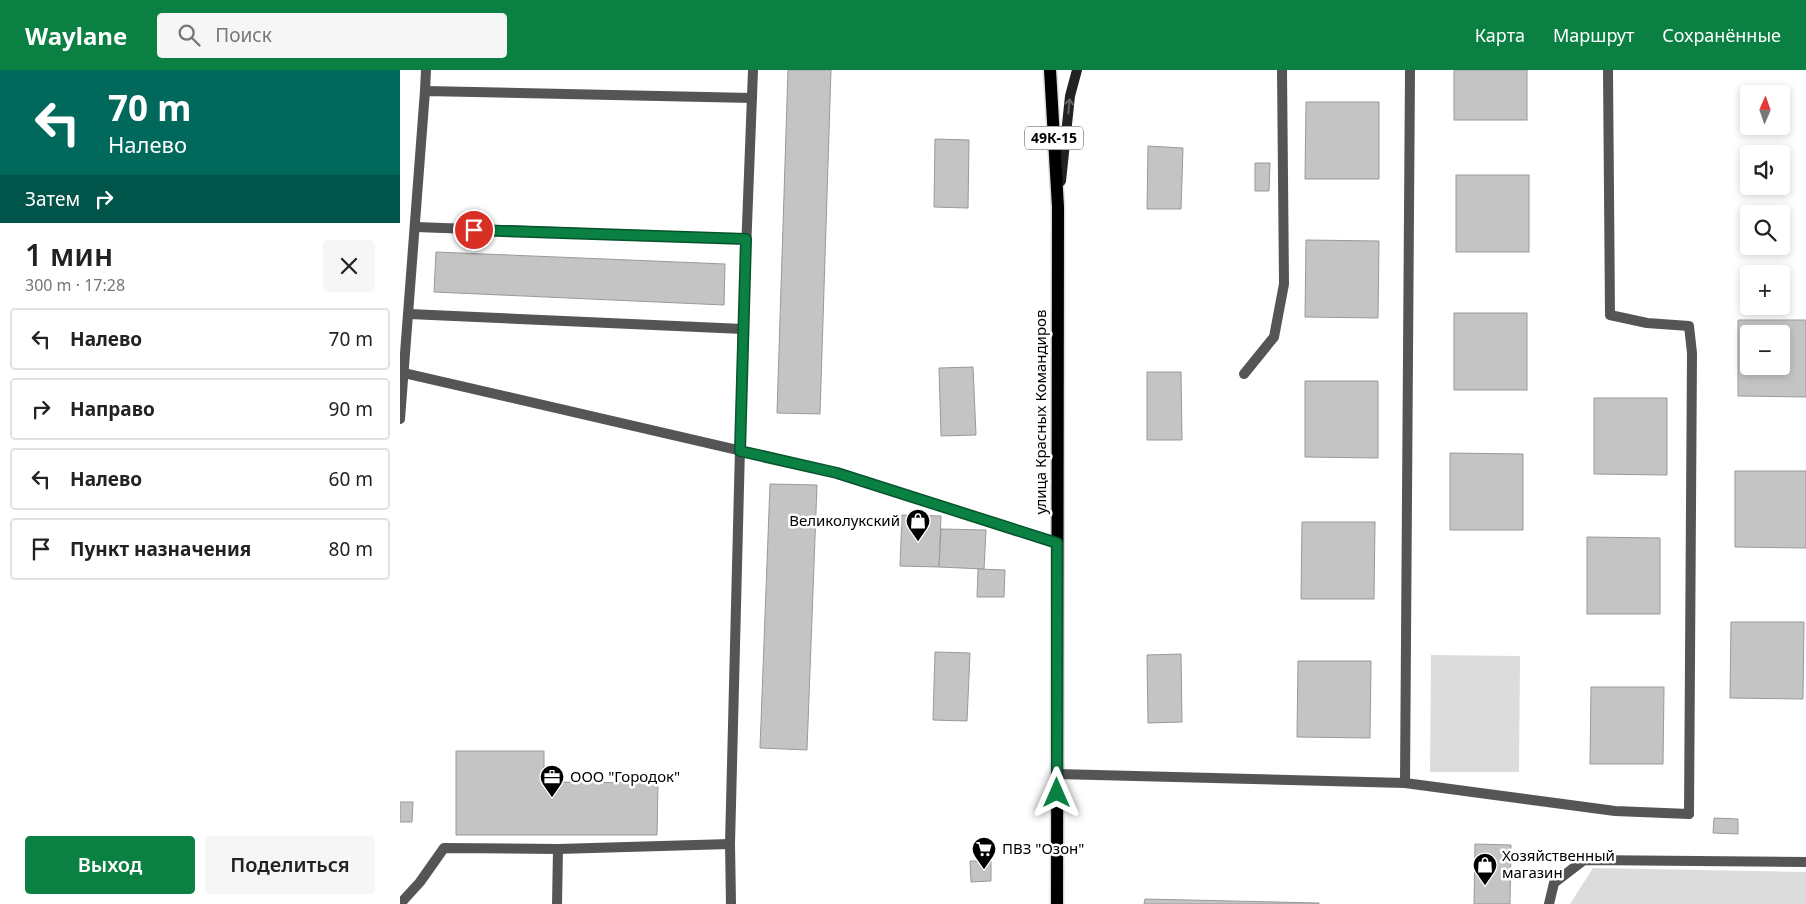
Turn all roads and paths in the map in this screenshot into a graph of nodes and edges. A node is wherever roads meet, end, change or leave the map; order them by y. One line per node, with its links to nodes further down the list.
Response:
1 (426, 70): 8 (street)
2 (753, 70): 9 (street)
3 (1050, 70): 10 (main road, улица Красных Командиров / 49К-15)
4 (1077, 70): 10 (main road, one-way to 4)
5 (1282, 70): 16 (street)
6 (1410, 70): 21 (street)
7 (1608, 70): 21 (street)
8 (425, 91): 9 (street); 11 (street)
9 (752, 98): 12 (street)
10 (1058, 207): 19 (main road, улица Красных Командиров / 49К-15)
11 (416, 227): 12 (street); 13 (street)
12 (746, 239): 14 (street)
13 (409, 314): 14 (street); 15 (street)
14 (743, 329): 18 (street)
15 (403, 372): 17 (street); 18 (street)
16 (1244, 374)
17 (400, 419)
18 (740, 451): 19 (street); 22 (street)
19 (1057, 543): 20 (main road, улица Красных Командиров / 49К-15)
20 (1057, 774): 21 (street); 28 (main road, улица Красных Командиров / 49К-15)
21 (1405, 782)
22 (730, 844): 23 (street); 27 (street)
23 (558, 849): 25 (street); 26 (street)
24 (1806, 862): 29 (street)
25 (400, 904)
26 (557, 904)
27 (731, 904)
28 (1057, 904)
29 (1549, 904)

